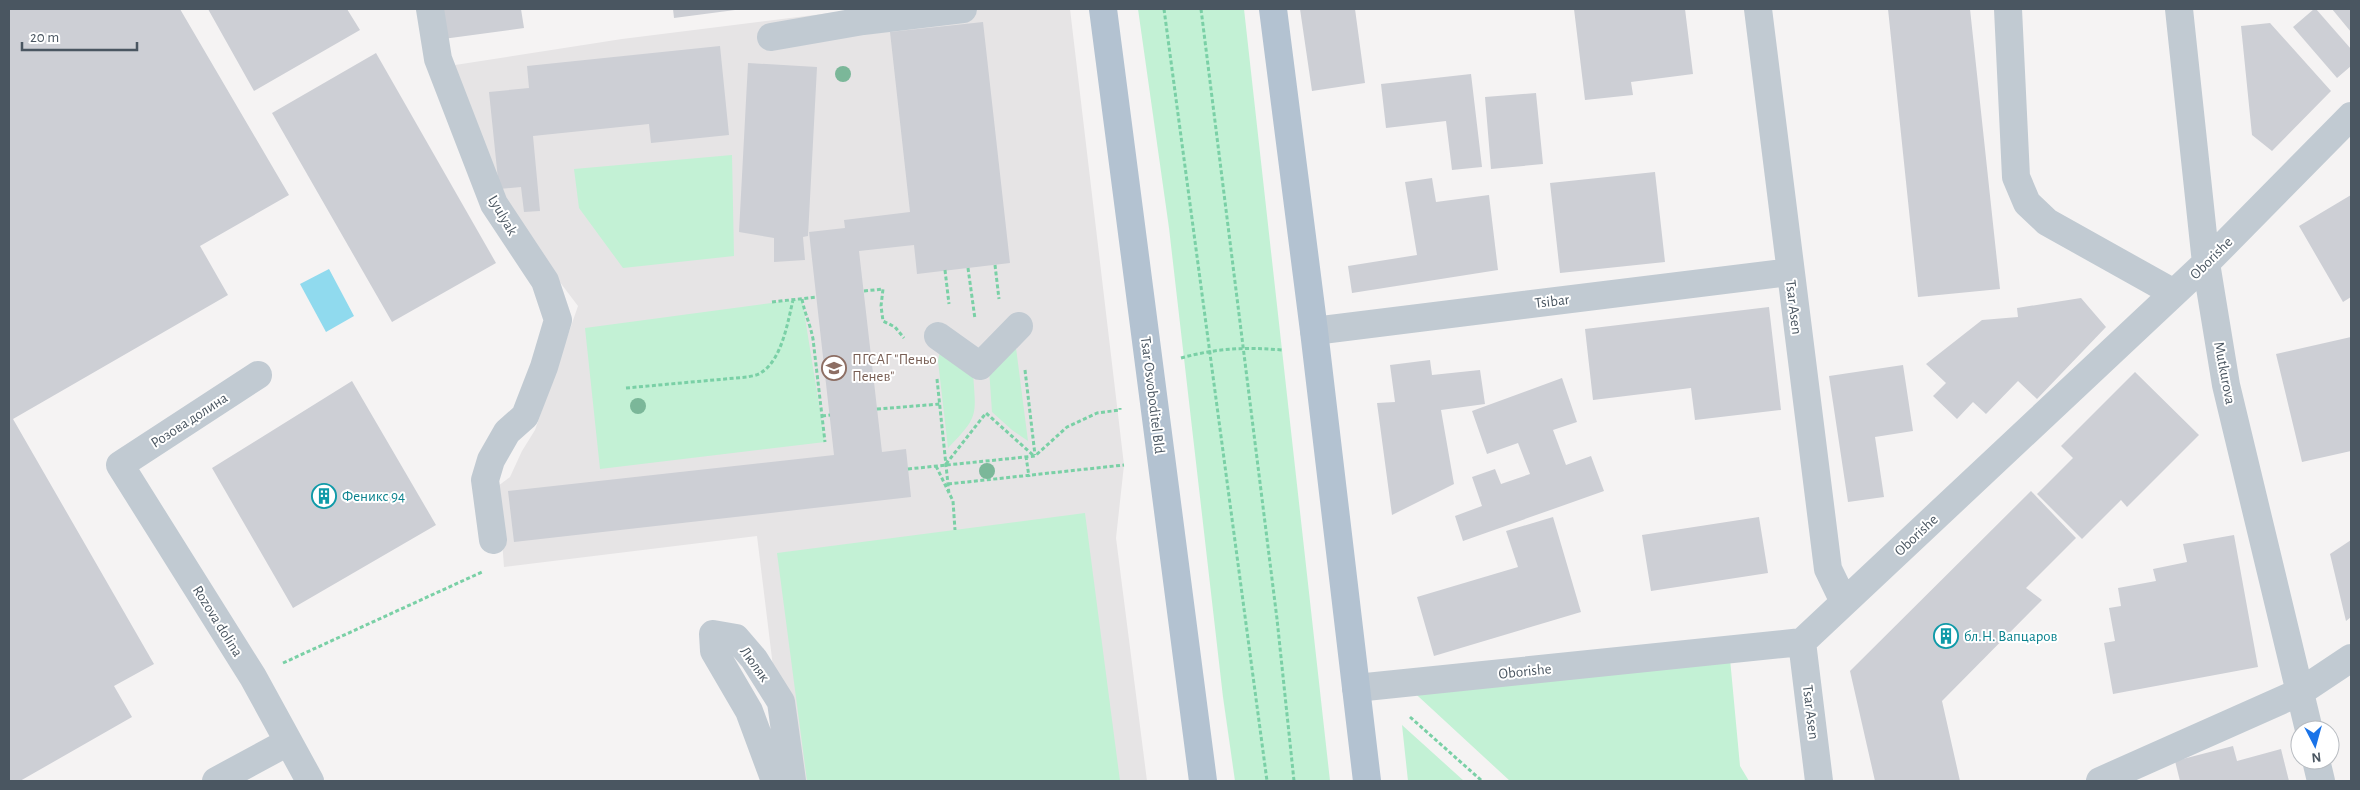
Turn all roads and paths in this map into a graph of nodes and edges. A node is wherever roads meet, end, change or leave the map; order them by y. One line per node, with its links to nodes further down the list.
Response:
1 (430, 9): 48 (street, Lyulyak)
2 (964, 9): 10 (street)
3 (1103, 9): 63 (main road, Tsar Osvoboditel Bld)
4 (1164, 9): 27 (path)
5 (1201, 9): 26 (path)
6 (1273, 9): 24 (main road)
7 (1758, 9): 14 (street, Tsar Asen)
8 (2008, 9): 16 (street)
9 (2180, 9): 12 (street, Mutkurova)
10 (771, 37)
11 (2351, 116): 12 (street, Oborishe)
12 (2206, 263): 16 (street, Oborishe); 55 (street, Mutkurova)
13 (968, 268): 21 (path)
14 (1790, 272): 24 (street, Tsibar); 50 (street, Tsar Asen)
15 (864, 291): 25 (path)
16 (2174, 293): 50 (street, Oborishe)
17 (816, 297): 18 (path)
18 (802, 299): 19 (path); 34 (path)
19 (793, 300): 20 (path); 30 (path)
20 (772, 302)
21 (975, 323)
22 (1019, 326): 23 (street); 38 (path)
23 (938, 336): 31 (path)
24 (1315, 341): 26 (path); 54 (main road)
25 (908, 344)
26 (1242, 347): 27 (path); 65 (path)
27 (1210, 350): 28 (path); 64 (path)
28 (1177, 359)
29 (258, 375): 39 (street, Розова долина)
30 (626, 388)
31 (940, 404): 32 (path); 40 (path)
32 (877, 409)
33 (1111, 410): 38 (path)
34 (822, 416): 35 (path); 36 (path)
35 (830, 416)
36 (825, 442)
37 (1026, 456): 38 (path); 40 (path); 44 (path)
38 (1035, 456): 40 (path)
39 (120, 464): 53 (street, Rozova dolina)
40 (946, 464): 42 (path); 45 (path)
41 (1124, 465): 44 (path)
42 (936, 466): 43 (path); 46 (path)
43 (908, 469)
44 (1029, 477): 45 (path)
45 (948, 484): 46 (path)
46 (949, 494): 47 (path)
47 (955, 530)
48 (493, 540)
49 (488, 569): 53 (path)
50 (1844, 602): 51 (street, Oborishe)
51 (1802, 642): 54 (street, Oborishe); 68 (street, Tsar Asen)
52 (2351, 658): 55 (street)
53 (253, 677): 58 (street, Rozova dolina)
54 (1356, 688): 66 (main road)
55 (2300, 692): 57 (street, Mutkurova); 69 (street)
56 (1402, 710): 67 (path)
57 (2307, 720)
58 (288, 742): 59 (street); 60 (street, Rozova dolina)
59 (216, 781)
60 (310, 781)
61 (775, 781): 62 (street, Люляк)
62 (792, 781)
63 (1204, 781)
64 (1267, 781)
65 (1294, 781)
66 (1367, 781)
67 (1482, 781)
68 (1819, 781)
69 (2100, 781)

